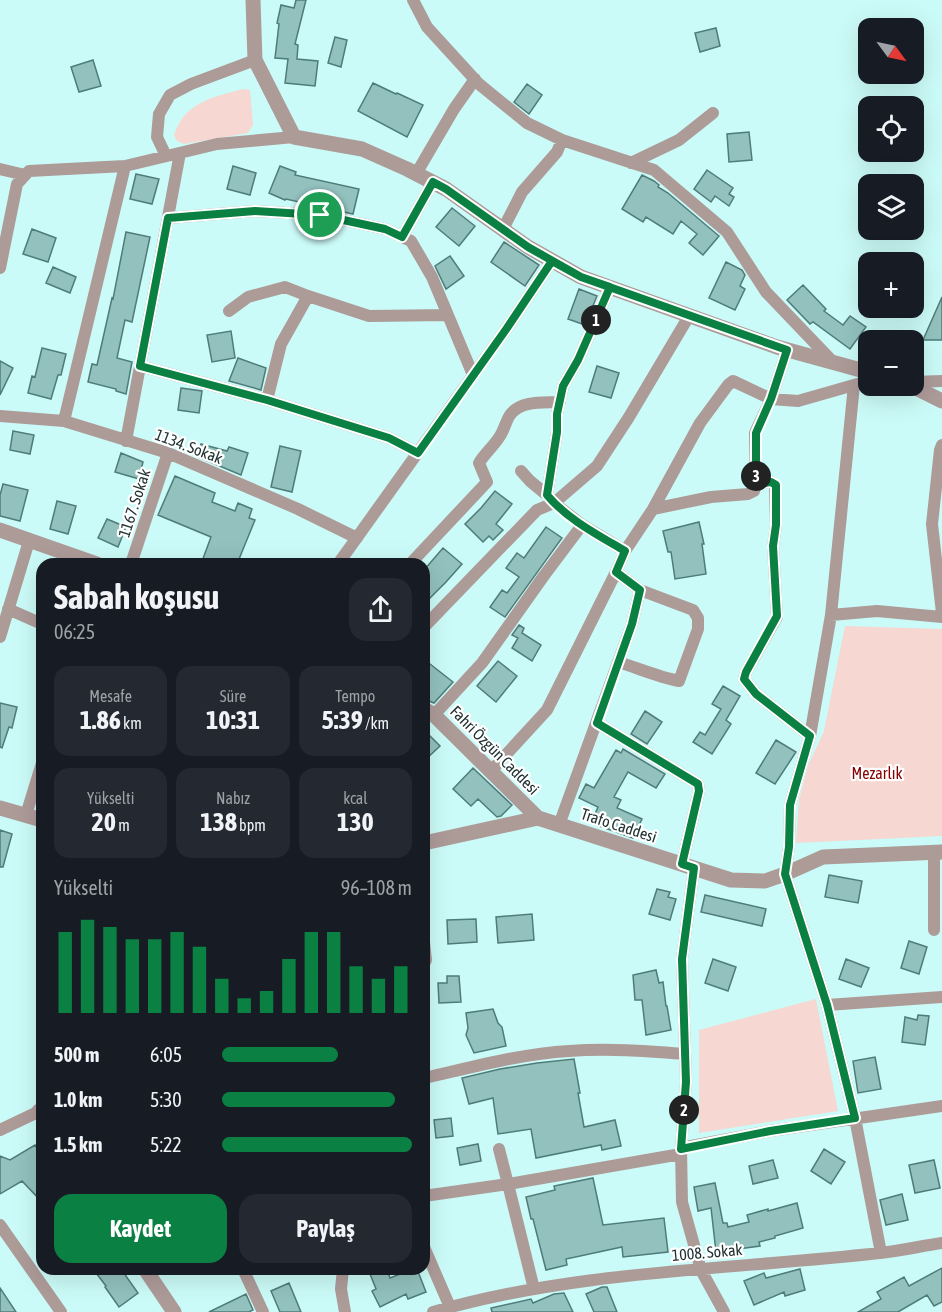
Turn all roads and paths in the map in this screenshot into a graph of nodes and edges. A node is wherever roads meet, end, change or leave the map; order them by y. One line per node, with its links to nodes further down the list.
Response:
1 (253, 0): 3 (street)
2 (413, 0): 4 (street)
3 (255, 60): 6 (street); 9 (street)
4 (475, 79): 7 (street); 13 (street)
5 (713, 113): 10 (street)
6 (294, 137): 8 (street); 13 (street)
7 (562, 140): 10 (street); 17 (street)
8 (180, 153): 9 (street); 16 (street)
9 (166, 156): 11 (street)
10 (631, 163): 27 (street)
11 (125, 166): 14 (street); 41 (street)
12 (0, 169): 14 (street)
13 (416, 174): 15 (street)
14 (26, 175): 20 (street)
15 (433, 182): 17 (street); 18 (street)
16 (168, 218): 18 (street); 28 (street)
17 (503, 229): 19 (street)
18 (402, 237): 24 (street)
19 (552, 261): 21 (street); 30 (street)
20 (0, 268)
21 (610, 287): 25 (street); 39 (street)
22 (308, 296): 23 (street); 24 (street); 37 (street)
23 (229, 311)
24 (448, 315): 30 (street)
25 (689, 316): 26 (street); 48 (street)
26 (787, 350): 27 (street); 36 (street)
27 (833, 363): 29 (street)
28 (140, 366): 37 (street); 42 (street)
29 (858, 369)
30 (473, 375): 45 (street)
31 (942, 381): 32 (street)
32 (924, 383)
33 (858, 384): 34 (street)
34 (854, 385): 36 (street); 62 (street)
35 (924, 390): 38 (street)
36 (771, 399): 47 (street); 49 (street)
37 (267, 400): 45 (street)
38 (942, 401)
39 (560, 402): 48 (street); 58 (street)
40 (0, 416): 41 (street, 1134. Sokak)
41 (63, 422): 42 (street, 1134. Sokak)
42 (126, 441): 44 (street, 1134. Sokak)
43 (942, 445): 63 (street)
44 (168, 453): 52 (street, 1134. Sokak); 56 (street, 1167. Sokak)
45 (418, 453): 52 (street)
46 (521, 471): 48 (street)
47 (756, 484): 49 (street); 71 (street)
48 (550, 499): 50 (street); 65 (street)
49 (653, 509): 54 (street)
50 (582, 525): 54 (street); 68 (street)
51 (0, 530): 53 (street)
52 (357, 538): 57 (street)
53 (29, 541): 55 (street); 61 (street)
54 (625, 551): 59 (street)
55 (79, 558)
56 (133, 558)
57 (342, 558)
58 (416, 558)
59 (616, 572): 60 (street); 72 (street)
60 (640, 590): 67 (street); 67 (street)
61 (8, 609): 64 (street); 66 (street)
62 (831, 615): 63 (street); 71 (street)
63 (942, 615)
64 (36, 621)
65 (430, 621)
66 (0, 637)
67 (618, 662): 70 (street)
68 (430, 711)
69 (430, 713): 72 (street, Fahri Özgün Caddesi)
70 (597, 723): 78 (street); 81 (street)
71 (810, 736): 82 (street)
72 (491, 771): 77 (street, Fahri Özgün Caddesi)
73 (36, 782): 75 (street)
74 (0, 808): 75 (street)
75 (26, 815): 76 (street)
76 (36, 818)
77 (538, 818): 78 (street, Trafo Caddesi); 79 (street)
78 (559, 825): 81 (street, Trafo Caddesi)
79 (430, 842)
80 (938, 852): 82 (street, Trafo Caddesi); 83 (street)
81 (688, 866): 82 (street, Trafo Caddesi); 86 (street)
82 (785, 874): 85 (street)
83 (934, 930)
84 (942, 996): 85 (street)
85 (827, 1005): 90 (street)
86 (685, 1053): 87 (street); 93 (street)
87 (430, 1077)
88 (942, 1106): 90 (street)
89 (36, 1114): 91 (street)
90 (855, 1118): 93 (street); 98 (street)
91 (0, 1130)
92 (499, 1149): 94 (street)
93 (681, 1151): 94 (street); 100 (street)
94 (508, 1184): 95 (street); 104 (street)
95 (430, 1195)
96 (0, 1225): 107 (street)
97 (942, 1243): 98 (street, 1008. Sokak)
98 (881, 1253): 100 (street, 1008. Sokak)
99 (430, 1260): 106 (street)
100 (702, 1270): 104 (street, 1008. Sokak); 112 (street)
101 (149, 1275): 108 (street)
102 (246, 1275): 109 (street)
103 (342, 1275): 110 (street)
104 (534, 1289): 105 (street, 1008. Sokak)
105 (477, 1306): 106 (street, 1008. Sokak)
106 (450, 1307): 111 (street, 1008. Sokak)
107 (61, 1312)
108 (174, 1312)
109 (263, 1312)
110 (345, 1312)
111 (433, 1312)
112 (724, 1312)

